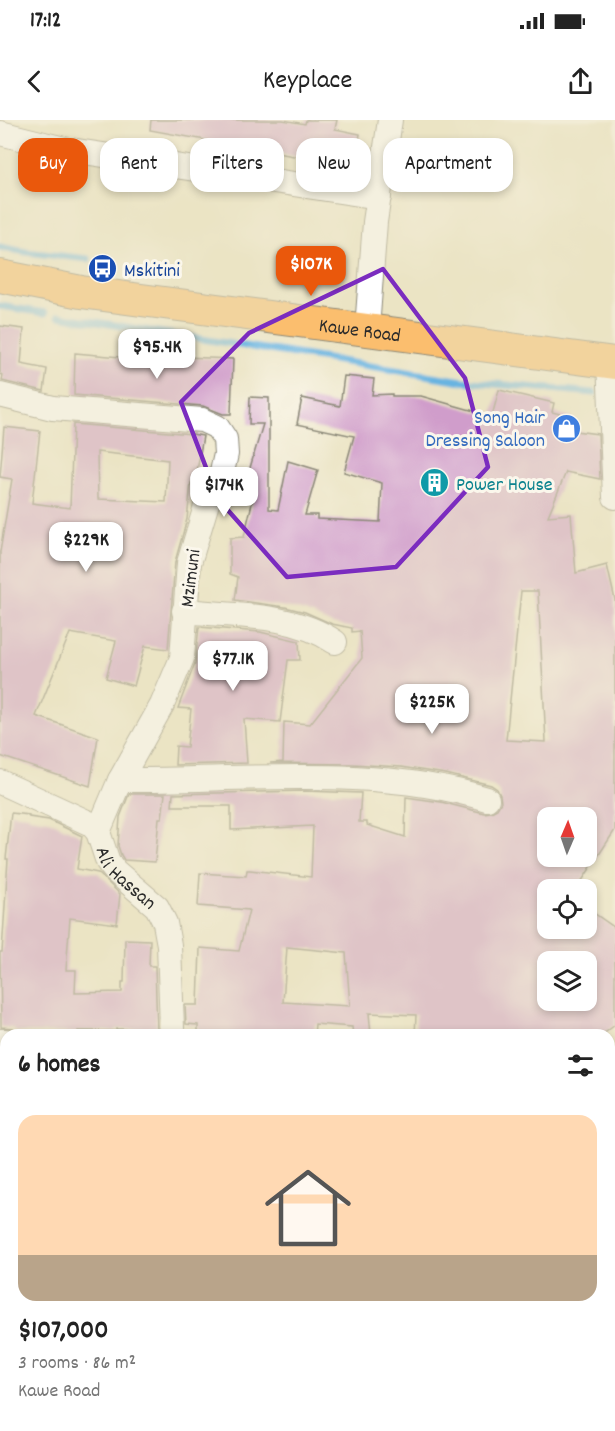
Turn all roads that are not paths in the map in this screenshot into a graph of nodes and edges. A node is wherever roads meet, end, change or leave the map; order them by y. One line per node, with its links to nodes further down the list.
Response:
1 (390, 120): 3 (street)
2 (0, 133): 3 (street)
3 (379, 197): 5 (street)
4 (0, 276): 5 (main road, Kawe Road)
5 (368, 329): 6 (main road, Kawe Road)
6 (612, 362): 8 (street)
7 (0, 394): 9 (street, Mzimuni)
8 (615, 497)
9 (184, 611): 10 (street); 11 (street, Mzimuni)
10 (335, 642)
11 (120, 780): 13 (street); 14 (street, Mzimuni)
12 (0, 782): 14 (street, Ali Hassan)
13 (487, 799)
14 (98, 832): 15 (street, Ali Hassan)
15 (171, 1029)

